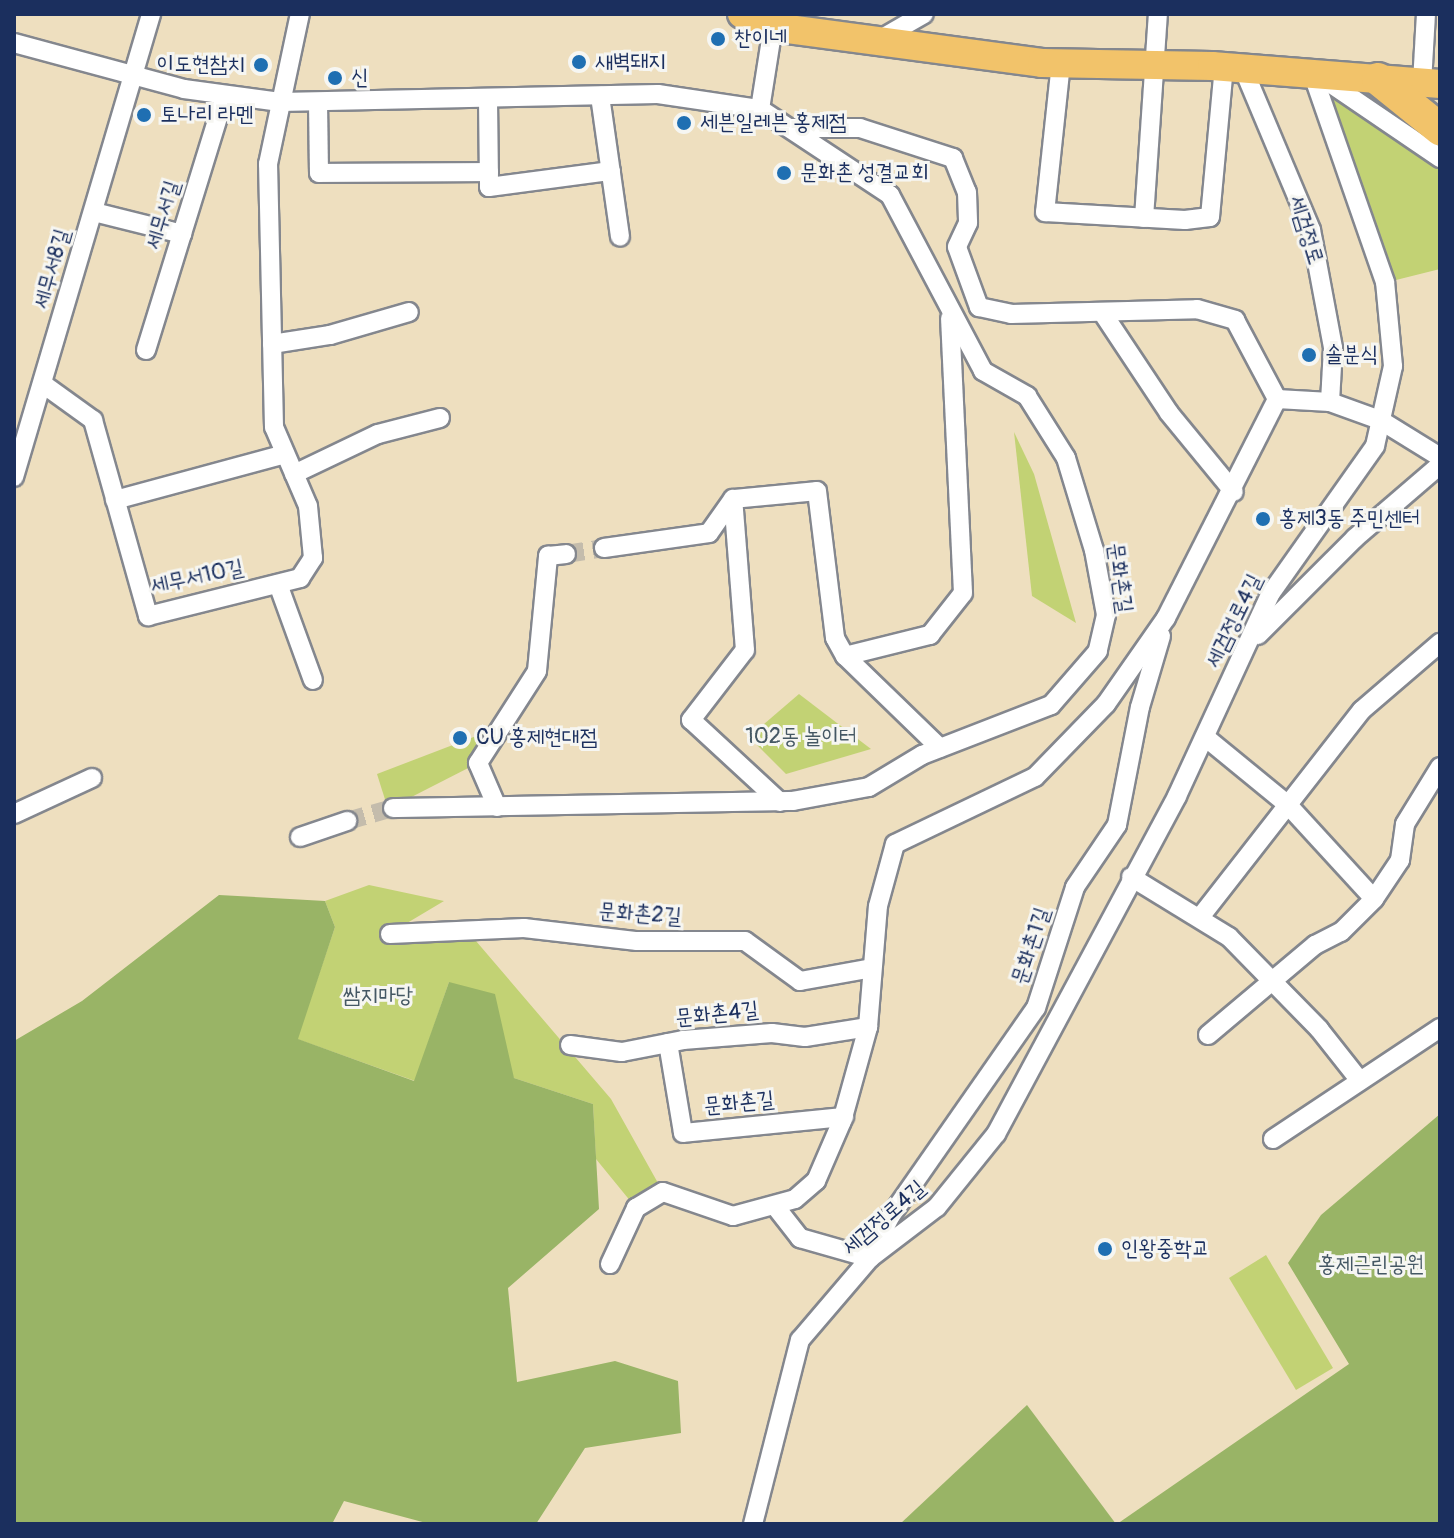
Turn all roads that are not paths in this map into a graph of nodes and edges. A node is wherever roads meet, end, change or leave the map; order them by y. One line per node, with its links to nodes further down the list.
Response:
1 (151, 14): 14 (street, 세무서8길)
2 (300, 14): 20 (street, 세무서10길)
3 (742, 14): 7 (main road)
4 (1158, 14): 11 (street)
5 (1426, 14): 16 (street)
6 (911, 17): 8 (street)
7 (773, 27): 8 (main road); 22 (street)
8 (877, 41): 10 (main road)
9 (14, 43): 14 (street)
10 (1061, 63): 11 (main road); 29 (street)
11 (1154, 65): 12 (main road); 29 (street)
12 (1233, 67): 13 (main road); 29 (street); 39 (street, 세검정로)
13 (1312, 72): 15 (main road); 25 (street); 41 (street, 세검정로4길)
14 (129, 76): 17 (street); 28 (street, 세무서8길)
15 (1378, 79): 16 (main road); 24 (highway)
16 (1431, 83)
17 (225, 95): 20 (street); 30 (street, 세무서길)
18 (600, 96): 19 (street); 22 (street); 26 (street)
19 (488, 100): 21 (street); 27 (street)
20 (280, 102): 21 (street); 35 (street, 세무서10길)
21 (318, 102): 27 (street)
22 (760, 109): 23 (street, 문화촌길)
23 (790, 128): 33 (street); 34 (street, 문화촌길)
24 (1440, 129)
25 (1440, 158)
26 (611, 171): 27 (street); 31 (street)
27 (489, 172)
28 (94, 212): 30 (street, 세무서8길); 37 (street, 세무서8길)
29 (1144, 218)
30 (182, 234): 36 (street, 세무서길)
31 (620, 237)
32 (409, 312): 35 (street)
33 (1102, 312): 38 (street); 47 (street)
34 (950, 315): 56 (street); 59 (street, 문화촌길)
35 (272, 344): 42 (street, 세무서10길)
36 (146, 350)
37 (43, 384): 46 (street, 세무서8길); 49 (street, 세무서10길)
38 (1277, 399): 39 (street); 47 (street, 문화촌길)
39 (1330, 402): 41 (street)
40 (440, 418): 45 (street)
41 (1380, 420): 43 (street); 55 (street, 세검정로4길)
42 (285, 454): 45 (street, 세무서10길); 49 (street)
43 (1440, 457)
44 (1440, 465): 55 (street)
45 (294, 474): 52 (street, 세무서10길)
46 (14, 477)
47 (1234, 492): 53 (street, 문화촌길)
48 (733, 499): 50 (street); 56 (street); 62 (street)
49 (115, 500): 52 (street, 세무서10길)
50 (604, 548)
51 (566, 554): 64 (street)
52 (278, 584): 57 (street, 세무서10길)
53 (1166, 618): 73 (street, 문화촌길); 84 (street, 문화촌1길)
54 (1440, 643): 63 (street)
55 (1245, 650): 58 (street, 세검정로4길)
56 (845, 656): 59 (street)
57 (313, 680)
58 (1205, 737): 63 (street); 69 (street, 세검정로4길)
59 (940, 748): 62 (street, 문화촌길)
60 (1440, 767): 70 (street)
61 (92, 778): 66 (street)
62 (780, 802): 64 (street, 문화촌길)
63 (1288, 805): 70 (street); 71 (street)
64 (497, 807): 65 (street, 문화촌길)
65 (393, 808)
66 (14, 814)
67 (347, 821): 68 (street)
68 (300, 837)
69 (1131, 877): 71 (street); 84 (street, 세검정로4길)
70 (1374, 899): 74 (street)
71 (1201, 916): 74 (street)
72 (390, 934): 73 (street, 문화촌2길)
73 (872, 968): 75 (street, 문화촌길)
74 (1272, 982): 77 (street); 80 (street)
75 (868, 1027): 78 (street, 문화촌4길); 81 (street, 문화촌길)
76 (1440, 1028): 80 (street)
77 (1208, 1035)
78 (668, 1043): 79 (street, 문화촌4길); 81 (street, 문화촌길)
79 (570, 1045)
80 (1360, 1081): 82 (street)
81 (844, 1117): 83 (street, 문화촌길)
82 (1273, 1139)
83 (775, 1206): 84 (street); 85 (street, 문화촌길)
84 (870, 1258): 86 (street, 세검정로4길)
85 (610, 1264)
86 (753, 1524)

